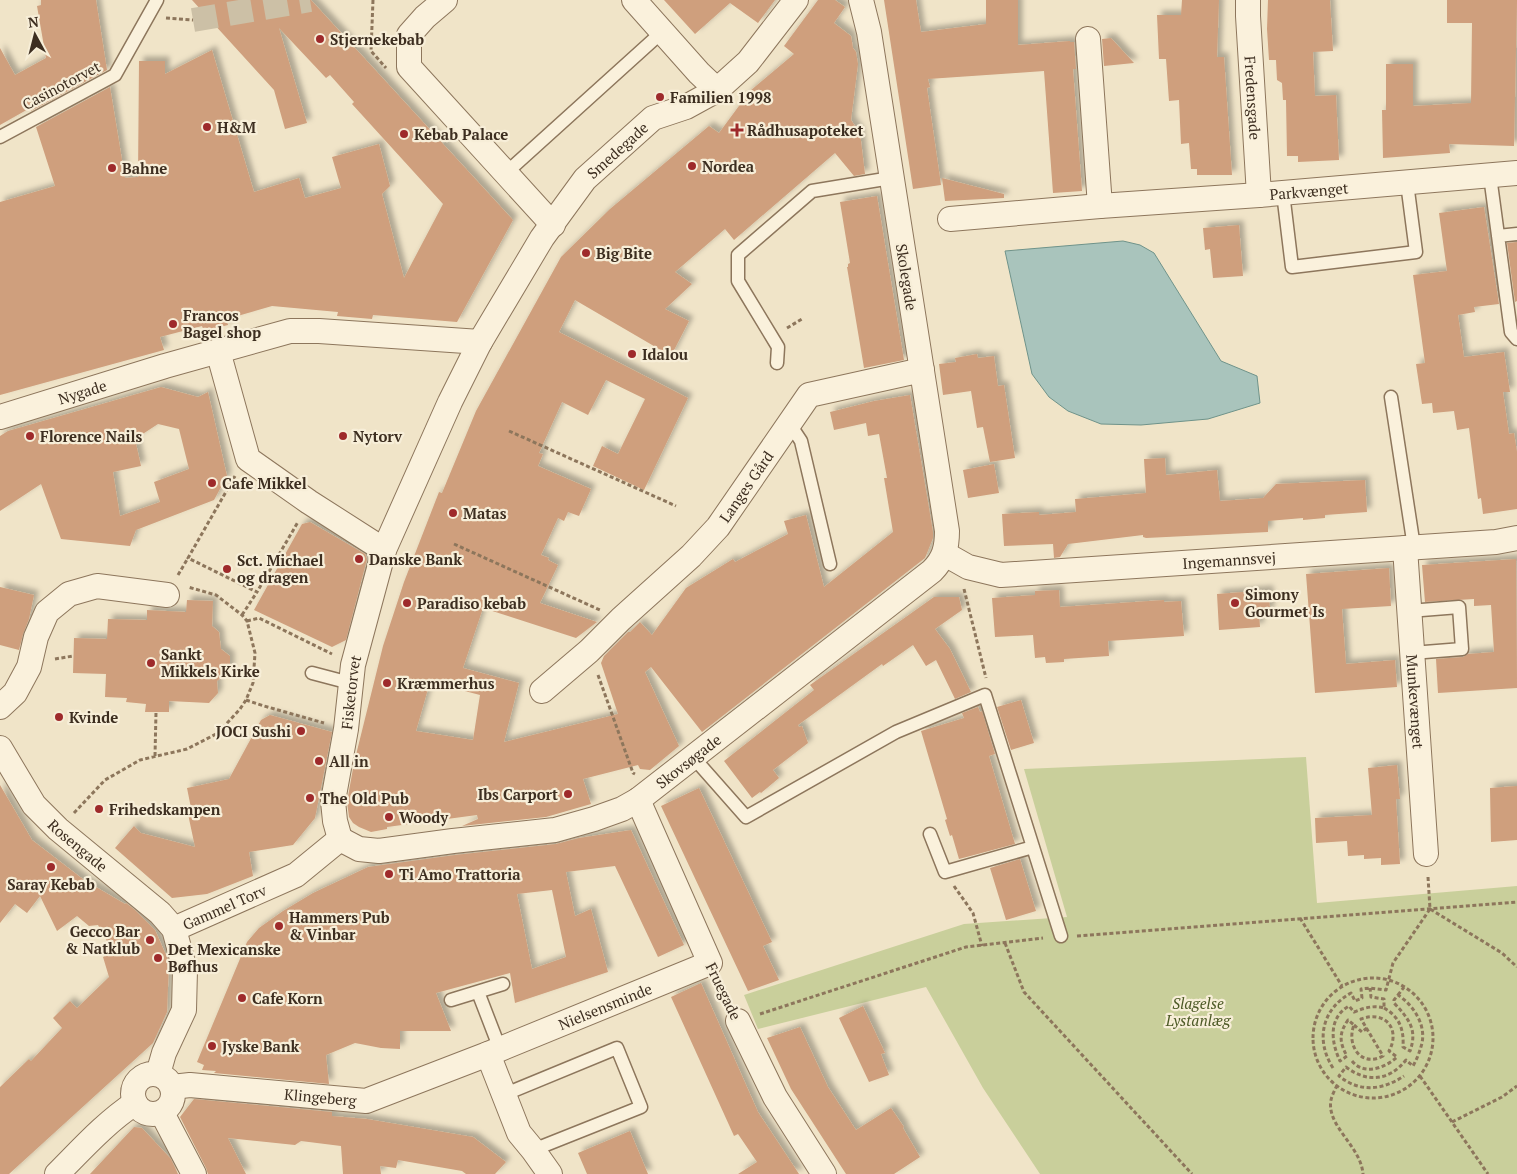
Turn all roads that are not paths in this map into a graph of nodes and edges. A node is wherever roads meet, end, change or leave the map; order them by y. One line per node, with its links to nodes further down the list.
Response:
1 (157, 0): 10 (lane, Casinotorvet)
2 (445, 0): 11 (street)
3 (634, 0): 7 (street)
4 (796, 0): 9 (street, Smedegade)
5 (861, 0): 14 (street, Skolegade)
6 (1248, 0): 17 (street, Fredensgade)
7 (662, 32): 9 (street); 11 (lane)
8 (1088, 39): 18 (street)
9 (717, 90): 20 (street, Smedegade)
10 (0, 137)
11 (506, 173): 20 (street)
12 (1517, 174): 13 (street, Parkvænget)
13 (1490, 176): 15 (street, Parkvænget); 22 (lane)
14 (891, 178): 26 (lane); 27 (street, Skolegade)
15 (1407, 183): 16 (street, Parkvænget); 16 (lane)
16 (1283, 193): 17 (street, Parkvænget)
17 (1258, 195): 18 (street, Parkvænget)
18 (1100, 206): 19 (street, Parkvænget)
19 (950, 219)
20 (553, 225): 24 (street, Smedegade)
21 (1517, 234): 22 (lane)
22 (1498, 236): 23 (lane)
23 (1517, 339)
24 (480, 342): 25 (street); 33 (street)
25 (218, 351): 29 (street, Nygade); 33 (street)
26 (777, 363)
27 (922, 370): 30 (street, Langes Gård); 34 (street, Skolegade)
28 (1391, 396): 32 (lane)
29 (0, 417)
30 (789, 424): 35 (lane); 41 (street, Langes Gård)
31 (1517, 538): 32 (street, Ingemannsvej)
32 (1409, 548): 34 (street, Ingemannsvej); 37 (street, Munkevænget)
33 (384, 550): 40 (street, Fisketorvet)
34 (945, 554): 44 (street, Skovsøgade)
35 (830, 564)
36 (170, 589): 42 (street)
37 (1409, 611): 38 (street, Munkevænget); 38 (lane)
38 (1412, 653): 49 (street, Munkevænget)
39 (312, 673): 40 (lane)
40 (351, 674): 47 (street, Fisketorvet)
41 (542, 691)
42 (0, 707)
43 (0, 748): 50 (street, Rosengade)
44 (693, 757): 45 (street, Skovsøgade); 48 (lane)
45 (638, 800): 47 (street, Skovsøgade); 52 (street, Fruegade)
46 (930, 834): 48 (lane)
47 (340, 839): 50 (street, Gammel Torv)
48 (1033, 847): 51 (lane)
49 (1426, 854)
50 (174, 929): 58 (street, Gammel Torv)
51 (1061, 936)
52 (710, 963): 57 (street, Nielsensminde)
53 (503, 984): 54 (lane)
54 (478, 992): 55 (lane); 57 (lane)
55 (451, 1000)
56 (738, 1020): 66 (street, Fruegade)
57 (494, 1051): 58 (street, Klingeberg); 59 (street)
58 (165, 1080): 60 (street); 61 (street)
59 (503, 1095): 62 (street); 62 (lane)
60 (135, 1103): 61 (street); 63 (street)
61 (162, 1113): 64 (street)
62 (533, 1150): 65 (street)
63 (57, 1174)
64 (194, 1174)
65 (550, 1174)
66 (824, 1174)

